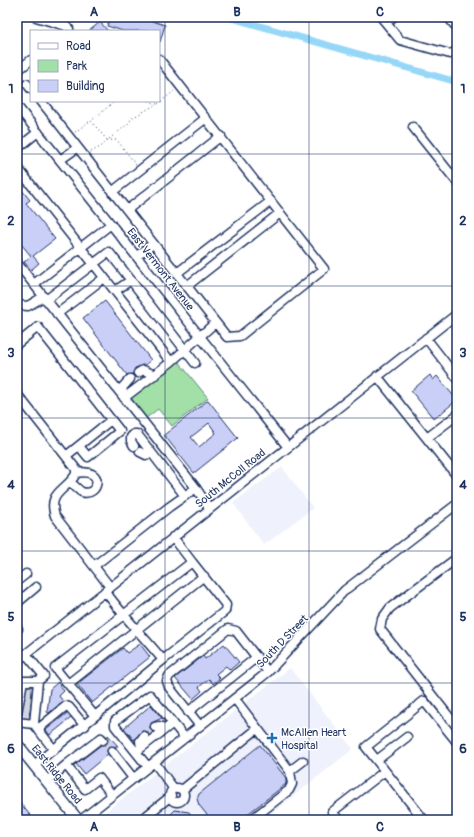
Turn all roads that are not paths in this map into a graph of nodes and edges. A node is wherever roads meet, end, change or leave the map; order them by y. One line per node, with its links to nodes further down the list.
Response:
1 (36, 17): 4 (street)
2 (393, 17): 5 (street)
3 (448, 17): 6 (street)
4 (53, 19): 7 (street)
5 (384, 20): 8 (street)
6 (457, 28)
7 (68, 30)
8 (457, 51)
9 (160, 60): 14 (street)
10 (30, 61): 11 (street)
11 (17, 71)
12 (43, 104): 18 (street)
13 (17, 106): 16 (street, East Vermont Avenue)
14 (206, 118): 17 (street); 23 (street)
15 (414, 127): 22 (street)
16 (38, 132): 19 (street); 20 (street, East Vermont Avenue)
17 (221, 136): 24 (street); 25 (street)
18 (77, 148): 20 (street); 23 (street)
19 (17, 149)
20 (60, 160): 27 (street, East Vermont Avenue)
21 (17, 167): 29 (street)
22 (456, 178)
23 (112, 192): 25 (street)
24 (271, 201): 26 (street); 33 (street)
25 (127, 210): 28 (street)
26 (280, 213): 37 (street); 43 (street)
27 (111, 224): 29 (street); 30 (street, East Vermont Avenue)
28 (153, 244): 30 (street); 33 (street)
29 (81, 247): 32 (street); 36 (street)
30 (137, 256): 44 (street, East Vermont Avenue)
31 (17, 263): 36 (street)
32 (93, 264): 34 (street); 35 (street); 39 (street)
33 (177, 273): 37 (street)
34 (104, 278): 38 (street); 41 (street)
35 (130, 280): 38 (street); 47 (street)
36 (34, 284): 39 (street)
37 (187, 286): 43 (street)
38 (115, 291): 48 (street)
39 (45, 298): 40 (street); 41 (street)
40 (17, 305)
41 (57, 314): 56 (street)
42 (457, 314): 45 (street, South McColl Road)
43 (215, 323): 44 (street)
44 (200, 336): 47 (street); 61 (street, East Vermont Avenue)
45 (426, 338): 52 (street, South McColl Road); 53 (street)
46 (17, 344): 58 (street)
47 (186, 350): 48 (street); 49 (street)
48 (171, 362): 51 (street)
49 (195, 363)
50 (138, 373): 51 (street)
51 (154, 375): 56 (street)
52 (377, 376): 59 (street); 61 (street, South McColl Road)
53 (457, 378)
54 (130, 379): 56 (street)
55 (17, 394): 63 (street)
56 (124, 398): 67 (street)
57 (457, 415): 59 (street)
58 (111, 420): 60 (street); 60 (street)
59 (427, 438): 65 (street)
60 (79, 446): 63 (street)
61 (287, 446): 70 (street, South McColl Road)
62 (152, 453): 62 (street); 68 (street)
63 (66, 456): 64 (street)
64 (76, 473): 66 (street); 66 (street)
65 (457, 476)
66 (70, 482): 74 (street)
67 (196, 488): 68 (street); 70 (street)
68 (185, 496): 74 (street)
69 (457, 504): 88 (street, South D Street)
70 (209, 508): 71 (street, South McColl Road)
71 (173, 538): 73 (street); 79 (street, South McColl Road)
72 (457, 558): 99 (street)
73 (192, 562): 76 (street); 81 (street)
74 (94, 566): 79 (street)
75 (26, 574): 77 (street)
76 (204, 576): 82 (street); 85 (street)
77 (17, 581)
78 (36, 587): 80 (street)
79 (107, 589): 81 (street); 83 (street, South McColl Road)
80 (17, 603)
81 (123, 615): 82 (street); 87 (street)
82 (137, 630): 85 (street); 90 (street)
83 (26, 654): 86 (street, South McColl Road); 89 (street)
84 (257, 657): 88 (street); 93 (street); 93 (street)
85 (163, 660): 94 (street)
86 (17, 661)
87 (55, 668): 89 (street); 90 (street)
88 (268, 672): 91 (street, South D Street)
89 (41, 679): 92 (street); 92 (street)
90 (68, 684): 94 (street)
91 (235, 699): 97 (street, South D Street); 101 (street)
92 (27, 707): 96 (street); 108 (street)
93 (188, 712): 97 (street)
94 (94, 716): 96 (street)
95 (173, 723): 100 (street); 104 (street); 109 (street)
96 (84, 726): 108 (street)
97 (200, 726): 104 (street, South D Street)
98 (154, 727): 100 (street)
99 (457, 727)
100 (166, 728): 109 (street)
101 (257, 729): 116 (street); 120 (street)
102 (144, 736): 109 (street)
103 (407, 737): 111 (street)
104 (185, 738): 115 (street, South D Street)
105 (103, 740): 114 (street)
106 (457, 742): 111 (street)
107 (17, 744): 113 (main road, East Ridge Road)
108 (54, 750): 113 (street)
109 (138, 750): 115 (street)
110 (112, 751): 118 (street)
111 (377, 760): 117 (street)
112 (303, 761): 116 (street)
113 (34, 765): 119 (main road, East Ridge Road)
114 (66, 765): 119 (street); 121 (street)
115 (151, 765): 118 (street, South D Street); 120 (street)
116 (290, 771): 124 (street)
117 (385, 771): 125 (street); 126 (street)
118 (133, 778): 121 (street, South D Street)
119 (47, 781): 122 (main road, East Ridge Road)
120 (175, 792): 123 (street)
121 (112, 795): 122 (street, South D Street)
122 (79, 820)
123 (141, 820)
124 (251, 820)
125 (339, 820)
126 (424, 820)

